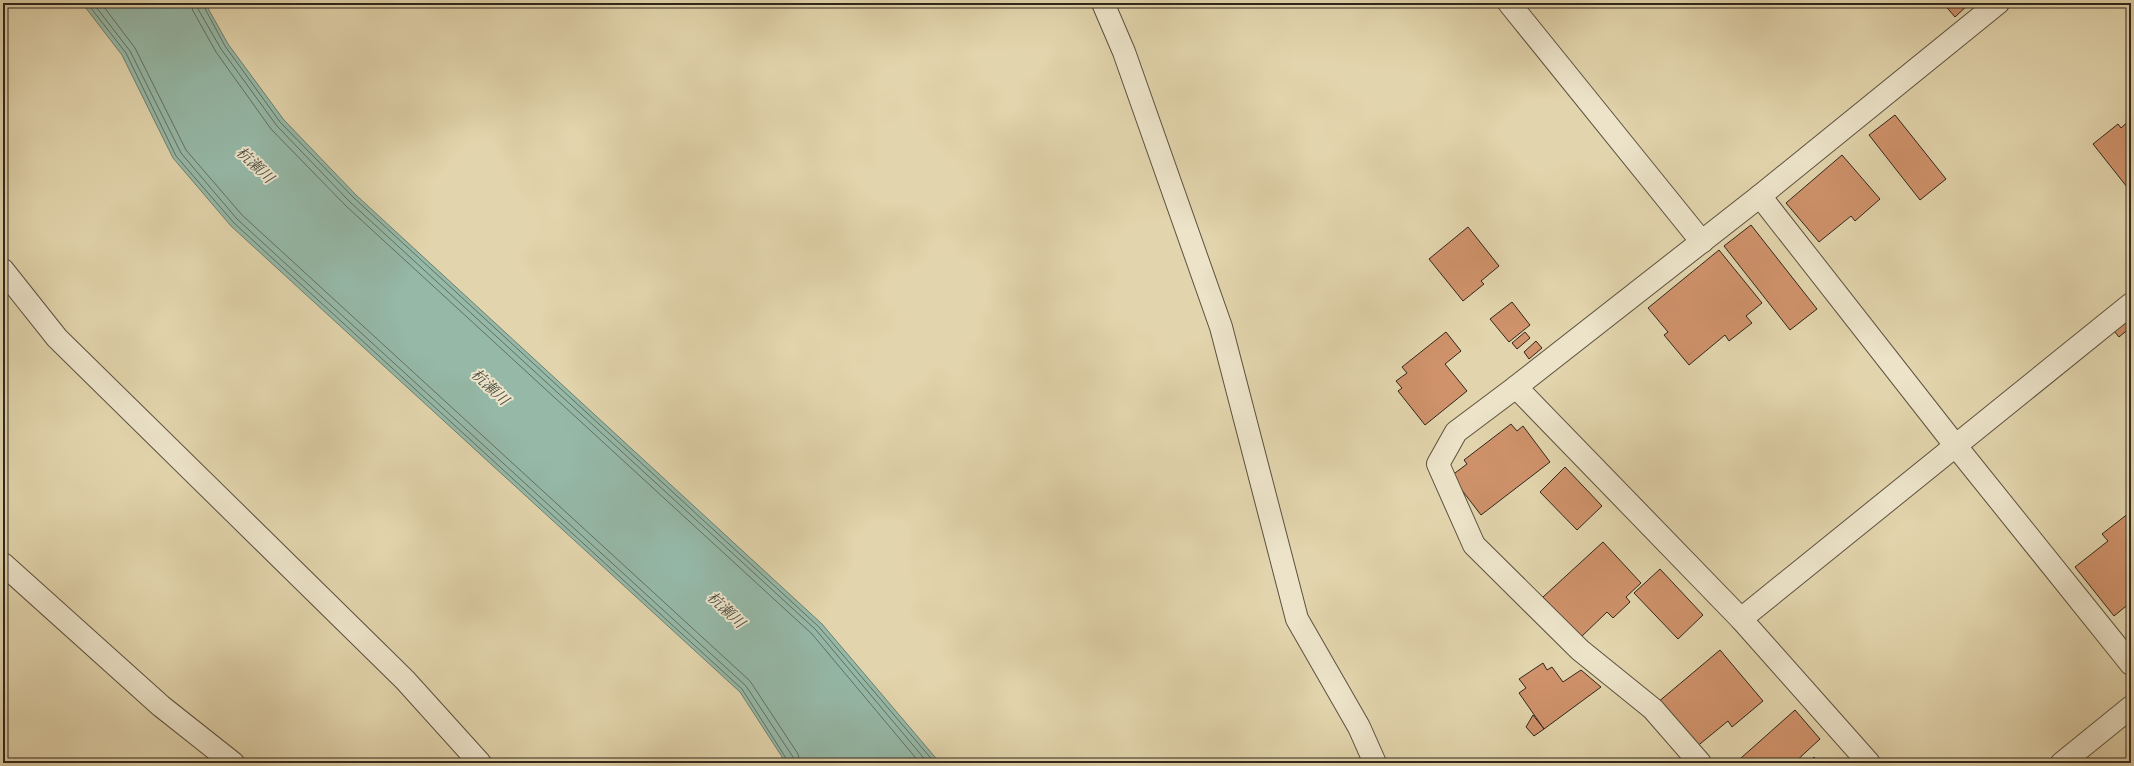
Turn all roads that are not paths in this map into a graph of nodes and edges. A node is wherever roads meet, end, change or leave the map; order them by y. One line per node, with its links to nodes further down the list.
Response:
1 (1103, 3): 16 (street)
2 (1509, 3): 5 (street)
3 (1998, 3): 4 (street)
4 (1760, 196): 5 (street); 9 (street)
5 (1702, 242): 8 (street)
6 (3, 270): 15 (street)
7 (2131, 304): 9 (street)
8 (1516, 387): 11 (street); 17 (street)
9 (1955, 445): 11 (street); 12 (street)
10 (3, 564): 14 (street)
11 (1741, 619): 18 (street)
12 (2131, 664)
13 (2131, 707): 19 (street)
14 (233, 763)
15 (480, 763)
16 (1375, 763)
17 (1700, 763)
18 (1869, 763)
19 (2062, 763)

